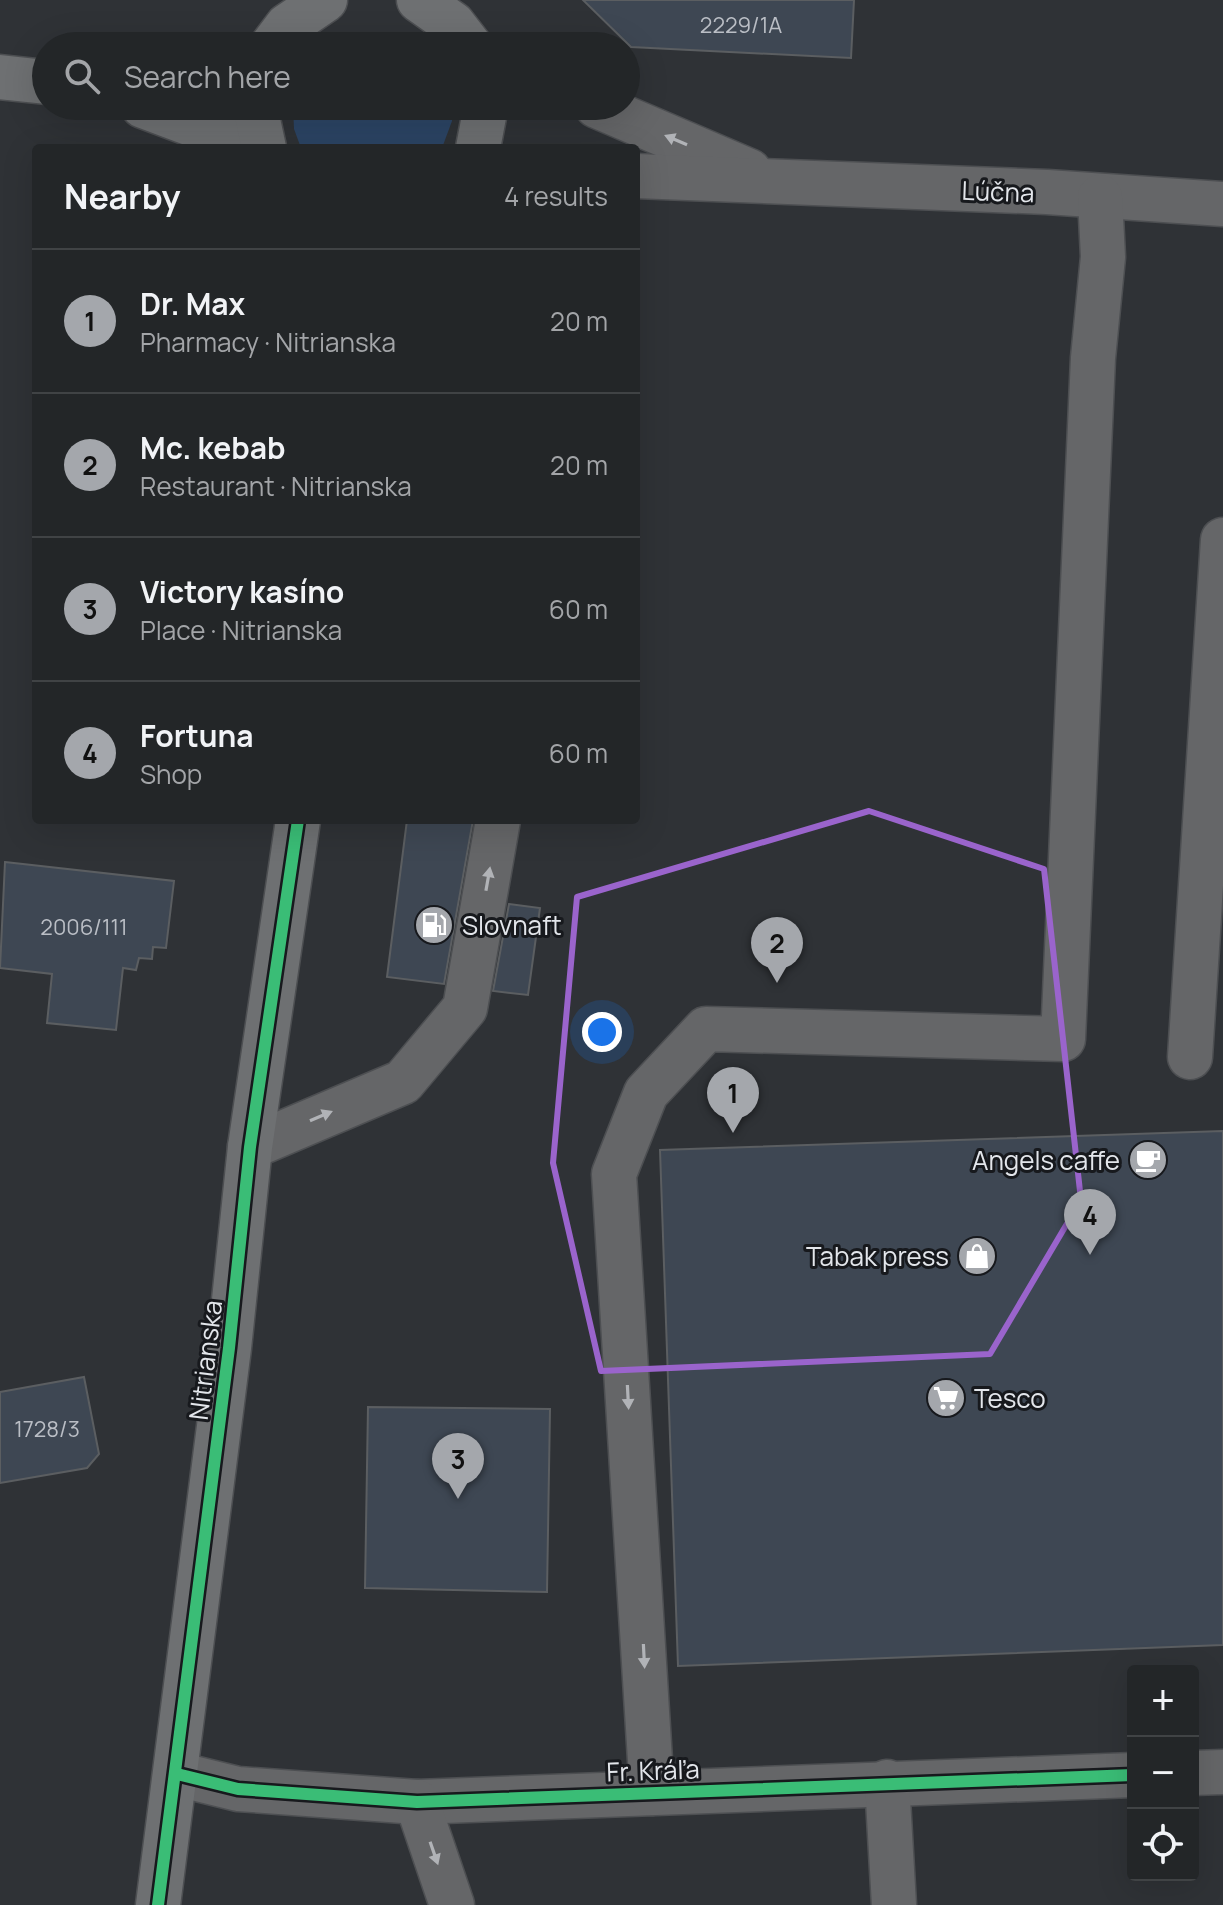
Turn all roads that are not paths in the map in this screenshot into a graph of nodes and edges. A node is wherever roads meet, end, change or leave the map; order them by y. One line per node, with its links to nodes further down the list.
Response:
1 (324, 0): 3 (main road)
2 (432, 4): 4 (main road)
3 (281, 32)
4 (457, 32)
5 (0, 77): 6 (main road)
6 (32, 80)
7 (180, 120): 11 (main road)
8 (258, 120): 12 (main road)
9 (483, 120): 13 (main road)
10 (629, 120): 15 (street, Lúčna, one-way to 10)
11 (244, 144)
12 (263, 144)
13 (479, 144)
14 (640, 176): 15 (street, Lúčna)
15 (773, 182): 16 (street, Lúčna)
16 (1100, 197): 17 (street, Lúčna); 28 (street, one-way to 28)
17 (1223, 204)
18 (1223, 540): 21 (street)
19 (297, 824): 22 (main road, Nitrianska)
20 (497, 824): 22 (street, one-way to 20)
21 (1190, 1057)
22 (250, 1147): 25 (main road, Nitrianska)
23 (1223, 1772): 24 (street)
24 (1199, 1773)
25 (177, 1774): 29 (street, Fr. Kráľa); 30 (main road, Nitrianska)
26 (1127, 1775): 27 (street, Fr. Kráľa)
27 (887, 1782): 28 (street, Fr. Kráľa); 32 (street)
28 (652, 1793): 29 (street, Fr. Kráľa)
29 (417, 1802): 31 (street, one-way to 31)
30 (158, 1905)
31 (452, 1905)
32 (894, 1905)

